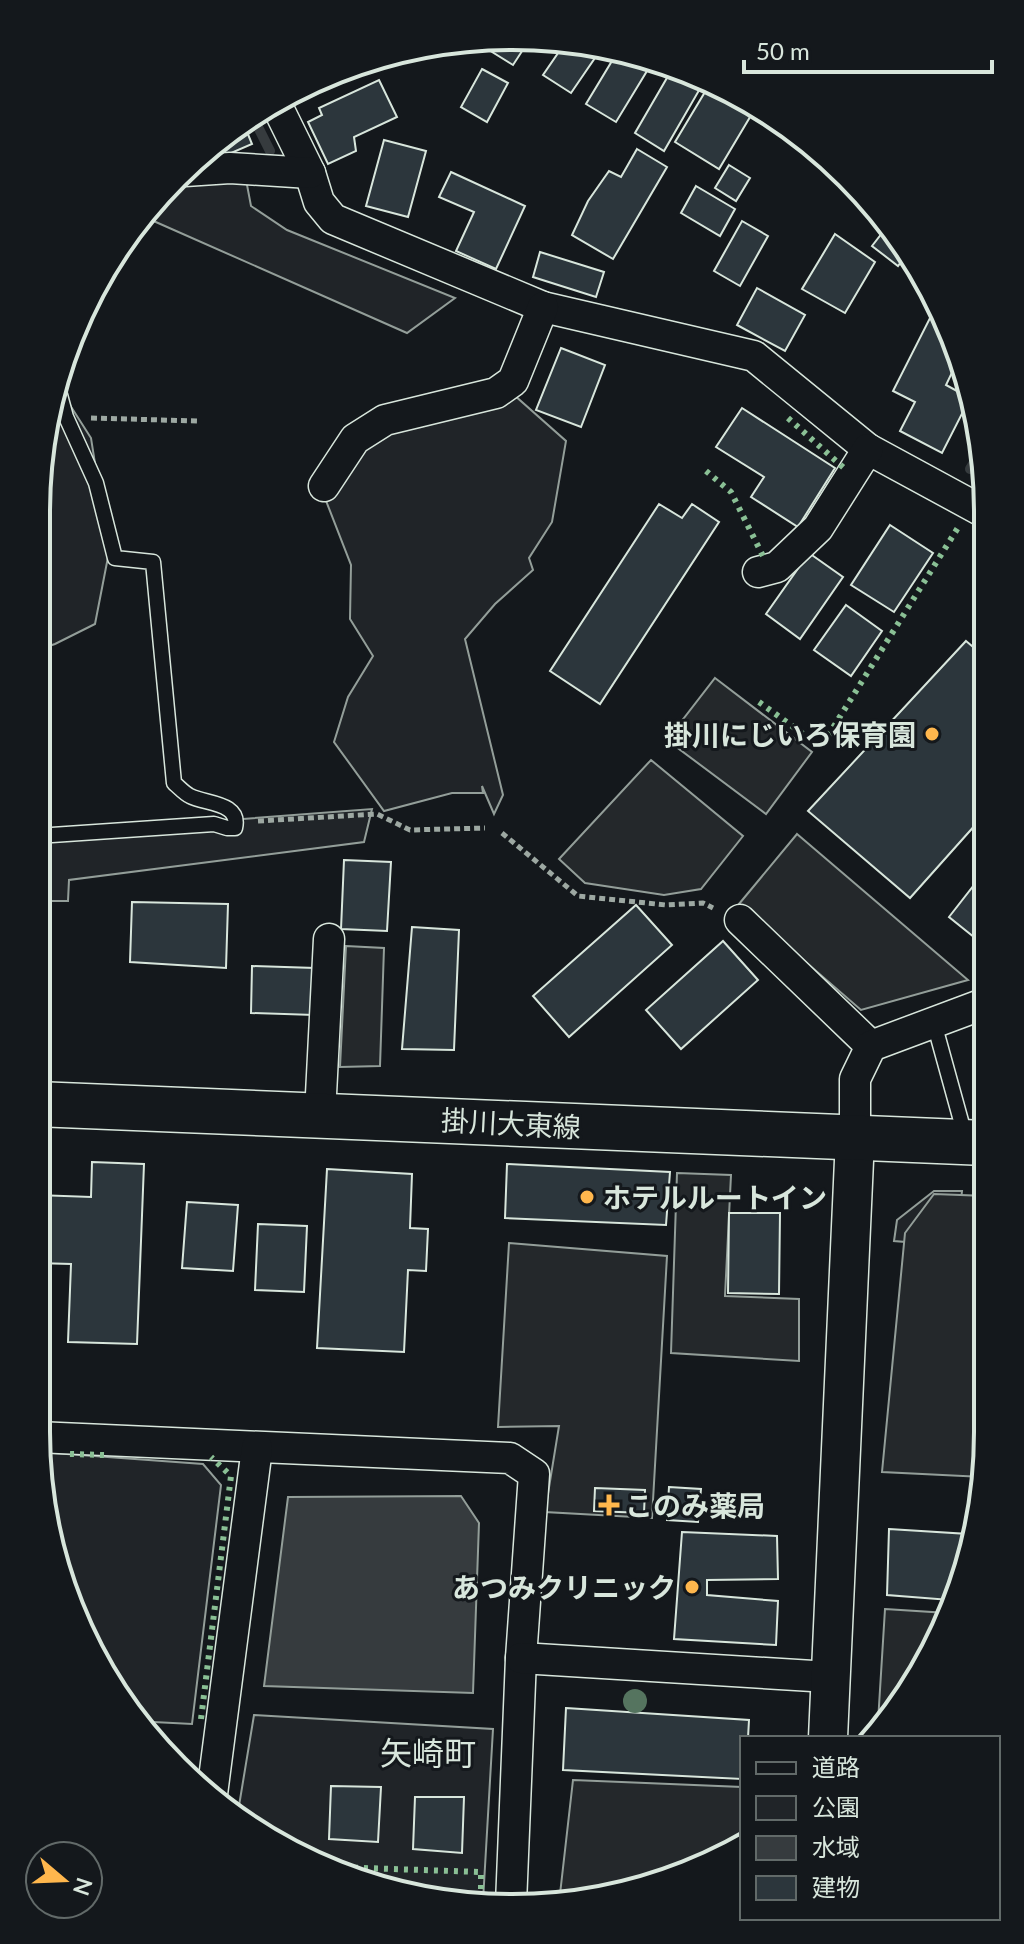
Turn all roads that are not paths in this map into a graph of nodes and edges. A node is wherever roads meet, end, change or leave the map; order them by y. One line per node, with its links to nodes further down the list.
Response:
1 (280, 112): 3 (street)
2 (202, 170): 3 (street)
3 (310, 173): 4 (street)
4 (543, 307): 6 (street); 7 (street)
5 (63, 405): 10 (lane)
6 (868, 449): 8 (street); 9 (street)
7 (324, 486)
8 (974, 506)
9 (758, 572)
10 (50, 835)
11 (740, 920): 15 (street)
12 (329, 939): 17 (street)
13 (974, 1008): 14 (street)
14 (934, 1023): 15 (street); 18 (lane)
15 (871, 1046): 19 (street)
16 (50, 1104): 17 (main road, 掛川大東線)
17 (320, 1114): 19 (main road, 掛川大東線)
18 (974, 1137)
19 (855, 1138): 20 (main road, 掛川大東線); 24 (street)
20 (974, 1143)
21 (50, 1438): 22 (street)
22 (257, 1448): 23 (street); 26 (street)
23 (521, 1658): 24 (street); 27 (street)
24 (829, 1677): 25 (street)
25 (828, 1736)
26 (213, 1784)
27 (511, 1894)

